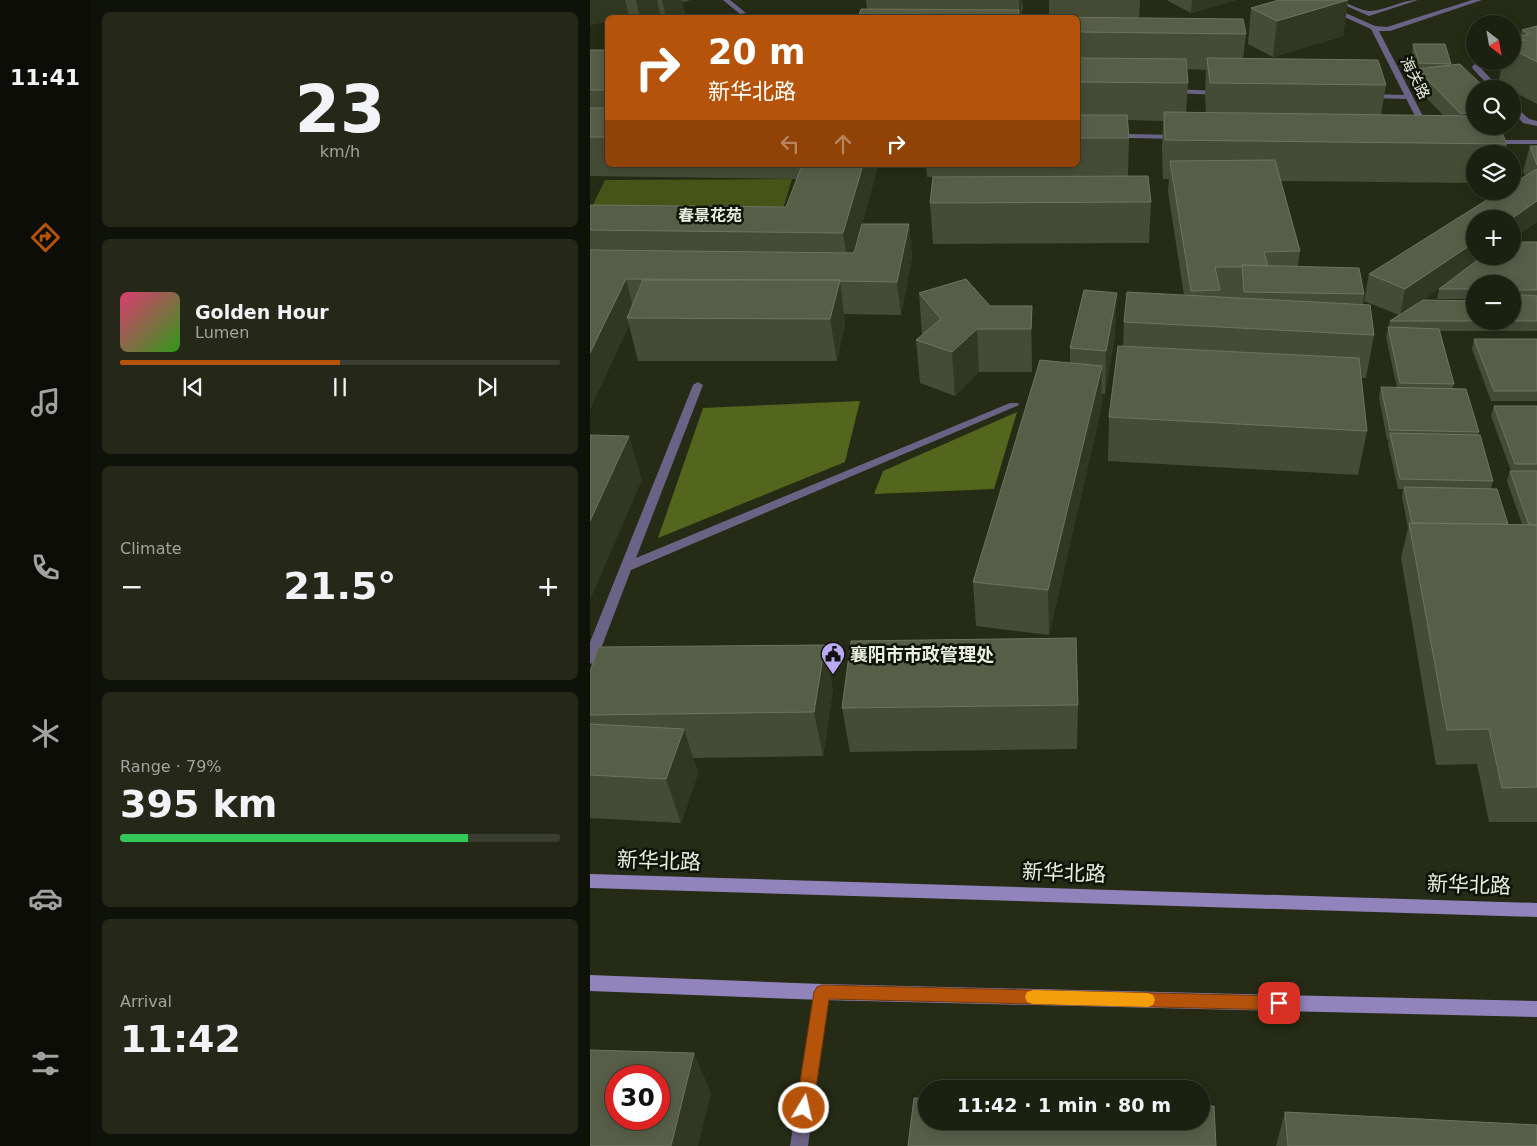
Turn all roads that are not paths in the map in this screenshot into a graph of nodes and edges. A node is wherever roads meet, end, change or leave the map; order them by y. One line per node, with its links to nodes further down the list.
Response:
1 (726, 0): 6 (street)
2 (1310, 0): 7 (street)
3 (1336, 0): 4 (street)
4 (1416, 0)
5 (1479, 0): 7 (street)
6 (742, 12)
7 (1374, 28): 13 (street, 海关路)
8 (1479, 70): 9 (street)
9 (1488, 80)
10 (1165, 91): 11 (street)
11 (1234, 93)
12 (1360, 96): 13 (street)
13 (1409, 97): 18 (street, 海关路)
14 (1521, 116): 15 (street)
15 (1537, 124)
16 (1080, 135): 17 (street)
17 (1186, 137)
18 (1431, 141)
19 (1479, 141): 20 (street)
20 (1537, 142)
21 (698, 385): 23 (street)
22 (1014, 405): 23 (street)
23 (626, 567): 24 (street)
24 (590, 659)
25 (590, 881): 26 (main road, 新华北路)
26 (1537, 910)
27 (590, 983): 28 (main road)
28 (822, 992): 29 (main road); 30 (street)
29 (1537, 1009)
30 (799, 1146)

